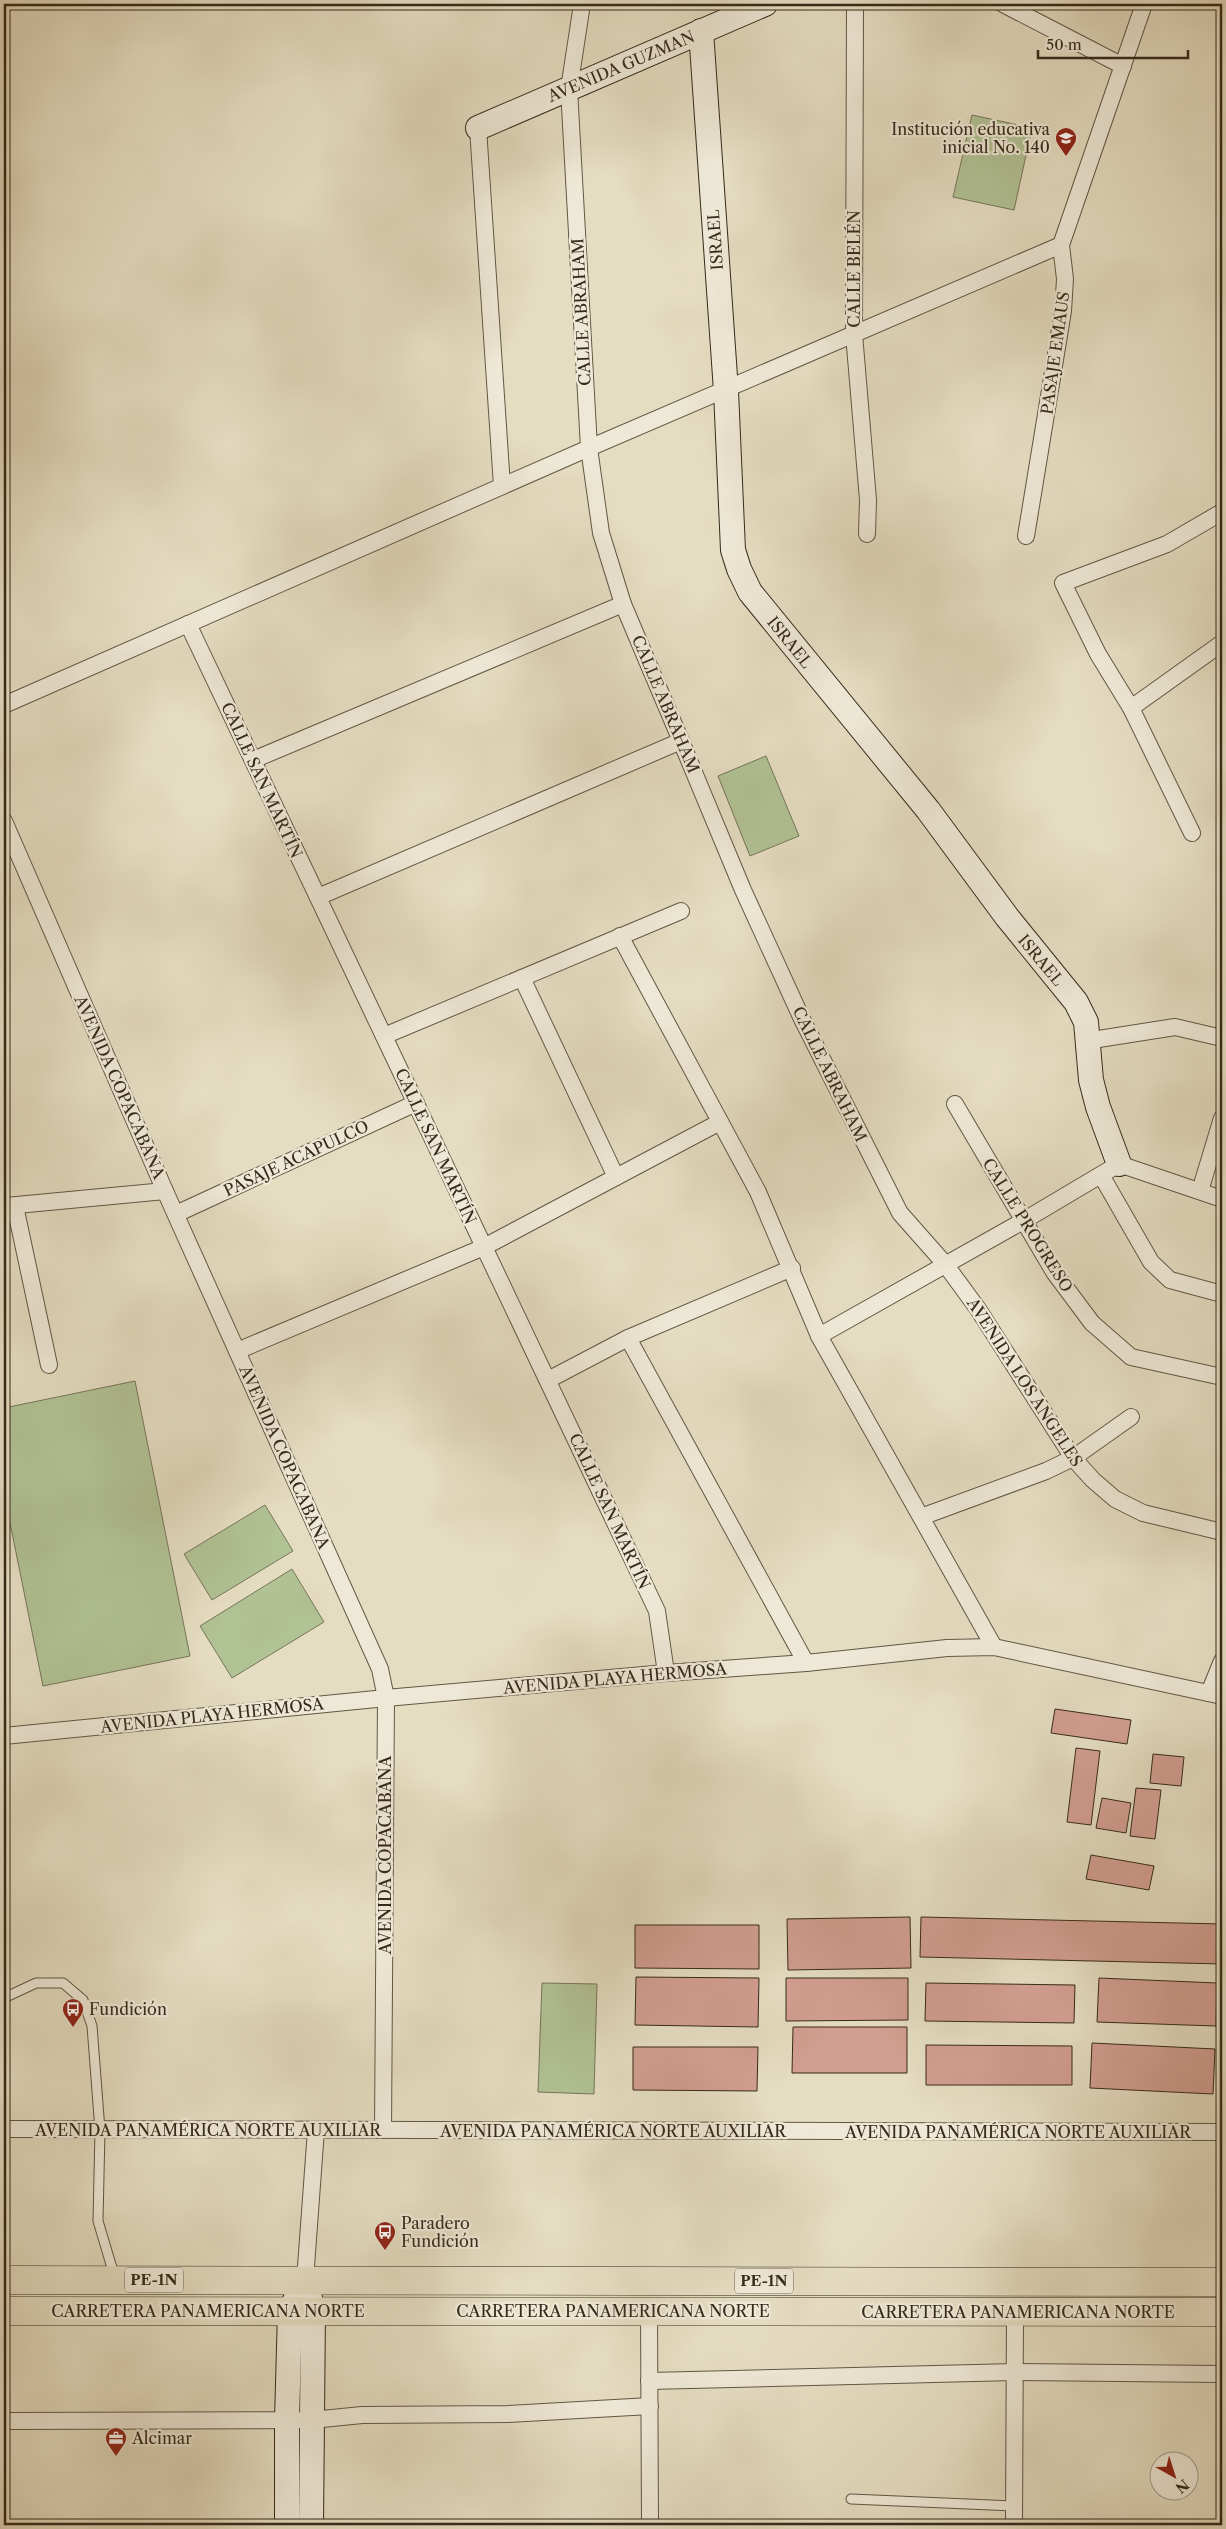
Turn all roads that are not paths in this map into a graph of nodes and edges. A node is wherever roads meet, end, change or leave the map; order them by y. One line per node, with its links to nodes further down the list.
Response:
1 (582, 4): 8 (street, CALLE ABRAHAM)
2 (764, 4): 6 (street, AVENIDA GUZMAN)
3 (855, 4): 11 (street, CALLE BELÉN)
4 (1003, 4): 7 (street)
5 (1144, 4): 7 (street, PASAJE EMAUS)
6 (701, 31): 8 (street, AVENIDA GUZMAN); 12 (street, ISRAEL)
7 (1123, 66): 10 (street, PASAJE EMAUS)
8 (568, 89): 9 (street, AVENIDA GUZMAN); 13 (street, CALLE ABRAHAM)
9 (478, 128): 14 (street)
10 (1061, 245): 11 (street); 17 (street, PASAJE EMAUS)
11 (854, 334): 12 (street); 16 (street, CALLE BELÉN)
12 (726, 391): 13 (street); 33 (street, ISRAEL)
13 (589, 448): 14 (street); 18 (street, CALLE ABRAHAM)
14 (502, 486): 19 (street)
15 (1222, 512): 22 (street)
16 (867, 534)
17 (1026, 536)
18 (623, 604): 23 (street, CALLE ABRAHAM); 24 (street)
19 (188, 624): 21 (street); 24 (street, CALLE SAN MARTÍN)
20 (1222, 643): 22 (street)
21 (4, 705)
22 (1131, 708): 26 (street)
23 (681, 741): 27 (street); 47 (street, CALLE ABRAHAM)
24 (253, 760): 27 (street, CALLE SAN MARTÍN)
25 (4, 821): 40 (street, AVENIDA COPACABANA)
26 (1192, 833)
27 (318, 897): 31 (street, CALLE SAN MARTÍN)
28 (681, 910): 29 (street)
29 (620, 936): 30 (street); 37 (street)
30 (522, 978): 31 (street); 39 (street)
31 (384, 1036): 34 (street, CALLE SAN MARTÍN)
32 (1222, 1038): 33 (street)
33 (1086, 1041): 38 (street, ISRAEL)
34 (416, 1103): 44 (street, PASAJE ACAPULCO); 46 (street, CALLE SAN MARTÍN)
35 (955, 1104): 45 (street, CALLE PROGRESO)
36 (1222, 1118): 41 (street)
37 (720, 1122): 39 (street); 48 (street)
38 (1110, 1170): 41 (street); 45 (street); 49 (street)
39 (616, 1177): 46 (street)
40 (165, 1191): 43 (street); 44 (street, AVENIDA COPACABANA)
41 (1200, 1191): 42 (street)
42 (1222, 1198)
43 (9, 1206): 53 (street)
44 (176, 1214): 52 (street, AVENIDA COPACABANA)
45 (1023, 1221): 47 (street); 54 (street, CALLE PROGRESO)
46 (484, 1247): 52 (street); 55 (street, CALLE SAN MARTÍN)
47 (945, 1264): 50 (street); 57 (street, AVENIDA LOS ANGELES)
48 (792, 1268): 50 (street); 51 (street)
49 (1222, 1294)
50 (819, 1336): 58 (street)
51 (628, 1338): 55 (street); 62 (street)
52 (237, 1351): 65 (street, AVENIDA COPACABANA)
53 (49, 1365)
54 (1222, 1377)
55 (548, 1380): 63 (street, CALLE SAN MARTÍN)
56 (1131, 1417): 57 (street)
57 (1072, 1458): 58 (street); 59 (street, AVENIDA LOS ANGELES)
58 (921, 1517): 60 (street)
59 (1222, 1532)
60 (994, 1647): 62 (street, AVENIDA PLAYA HERMOSA); 64 (street, AVENIDA PLAYA HERMOSA)
61 (1222, 1661): 64 (street)
62 (806, 1663): 63 (street, AVENIDA PLAYA HERMOSA)
63 (666, 1673): 65 (street, AVENIDA PLAYA HERMOSA)
64 (1216, 1695)
65 (386, 1698): 66 (street, AVENIDA PLAYA HERMOSA); 71 (street, AVENIDA COPACABANA)
66 (4, 1736)
67 (4, 2001): 69 (lane)
68 (4, 2129): 69 (street, AVENIDA PANAMÉRICA NORTE AUXILIAR)
69 (100, 2130): 70 (street, AVENIDA PANAMÉRICA NORTE AUXILIAR); 74 (lane)
70 (316, 2130): 71 (street, AVENIDA PANAMÉRICA NORTE AUXILIAR); 75 (street)
71 (383, 2130): 72 (street, AVENIDA PANAMÉRICA NORTE AUXILIAR)
72 (1222, 2132)
73 (4, 2280): 74 (highway, CARRETERA PANAMERICANA NORTE / PE-1N)
74 (116, 2280): 75 (highway, CARRETERA PANAMERICANA NORTE / PE-1N)
75 (305, 2280): 76 (highway, CARRETERA PANAMERICANA NORTE / PE-1N); 77 (street)
76 (1222, 2282)
77 (302, 2311): 78 (highway, CARRETERA PANAMERICANA NORTE / PE-1N); 79 (highway, CARRETERA PANAMERICANA NORTE / PE-1N); 86 (street); 87 (street)
78 (649, 2311): 80 (highway, CARRETERA PANAMERICANA NORTE / PE-1N); 84 (street)
79 (4, 2312)
80 (1015, 2312): 81 (highway, CARRETERA PANAMERICANA NORTE / PE-1N); 82 (street)
81 (1222, 2312)
82 (1015, 2372): 83 (street); 84 (street); 90 (street)
83 (1222, 2374)
84 (649, 2381): 85 (street)
85 (650, 2406): 87 (street); 93 (street)
86 (287, 2420): 87 (street); 88 (street); 91 (street)
87 (312, 2420): 92 (street)
88 (4, 2421)
89 (851, 2499): 90 (lane)
90 (1014, 2506): 94 (street)
91 (288, 2525)
92 (311, 2525)
93 (650, 2525)
94 (1014, 2525)

